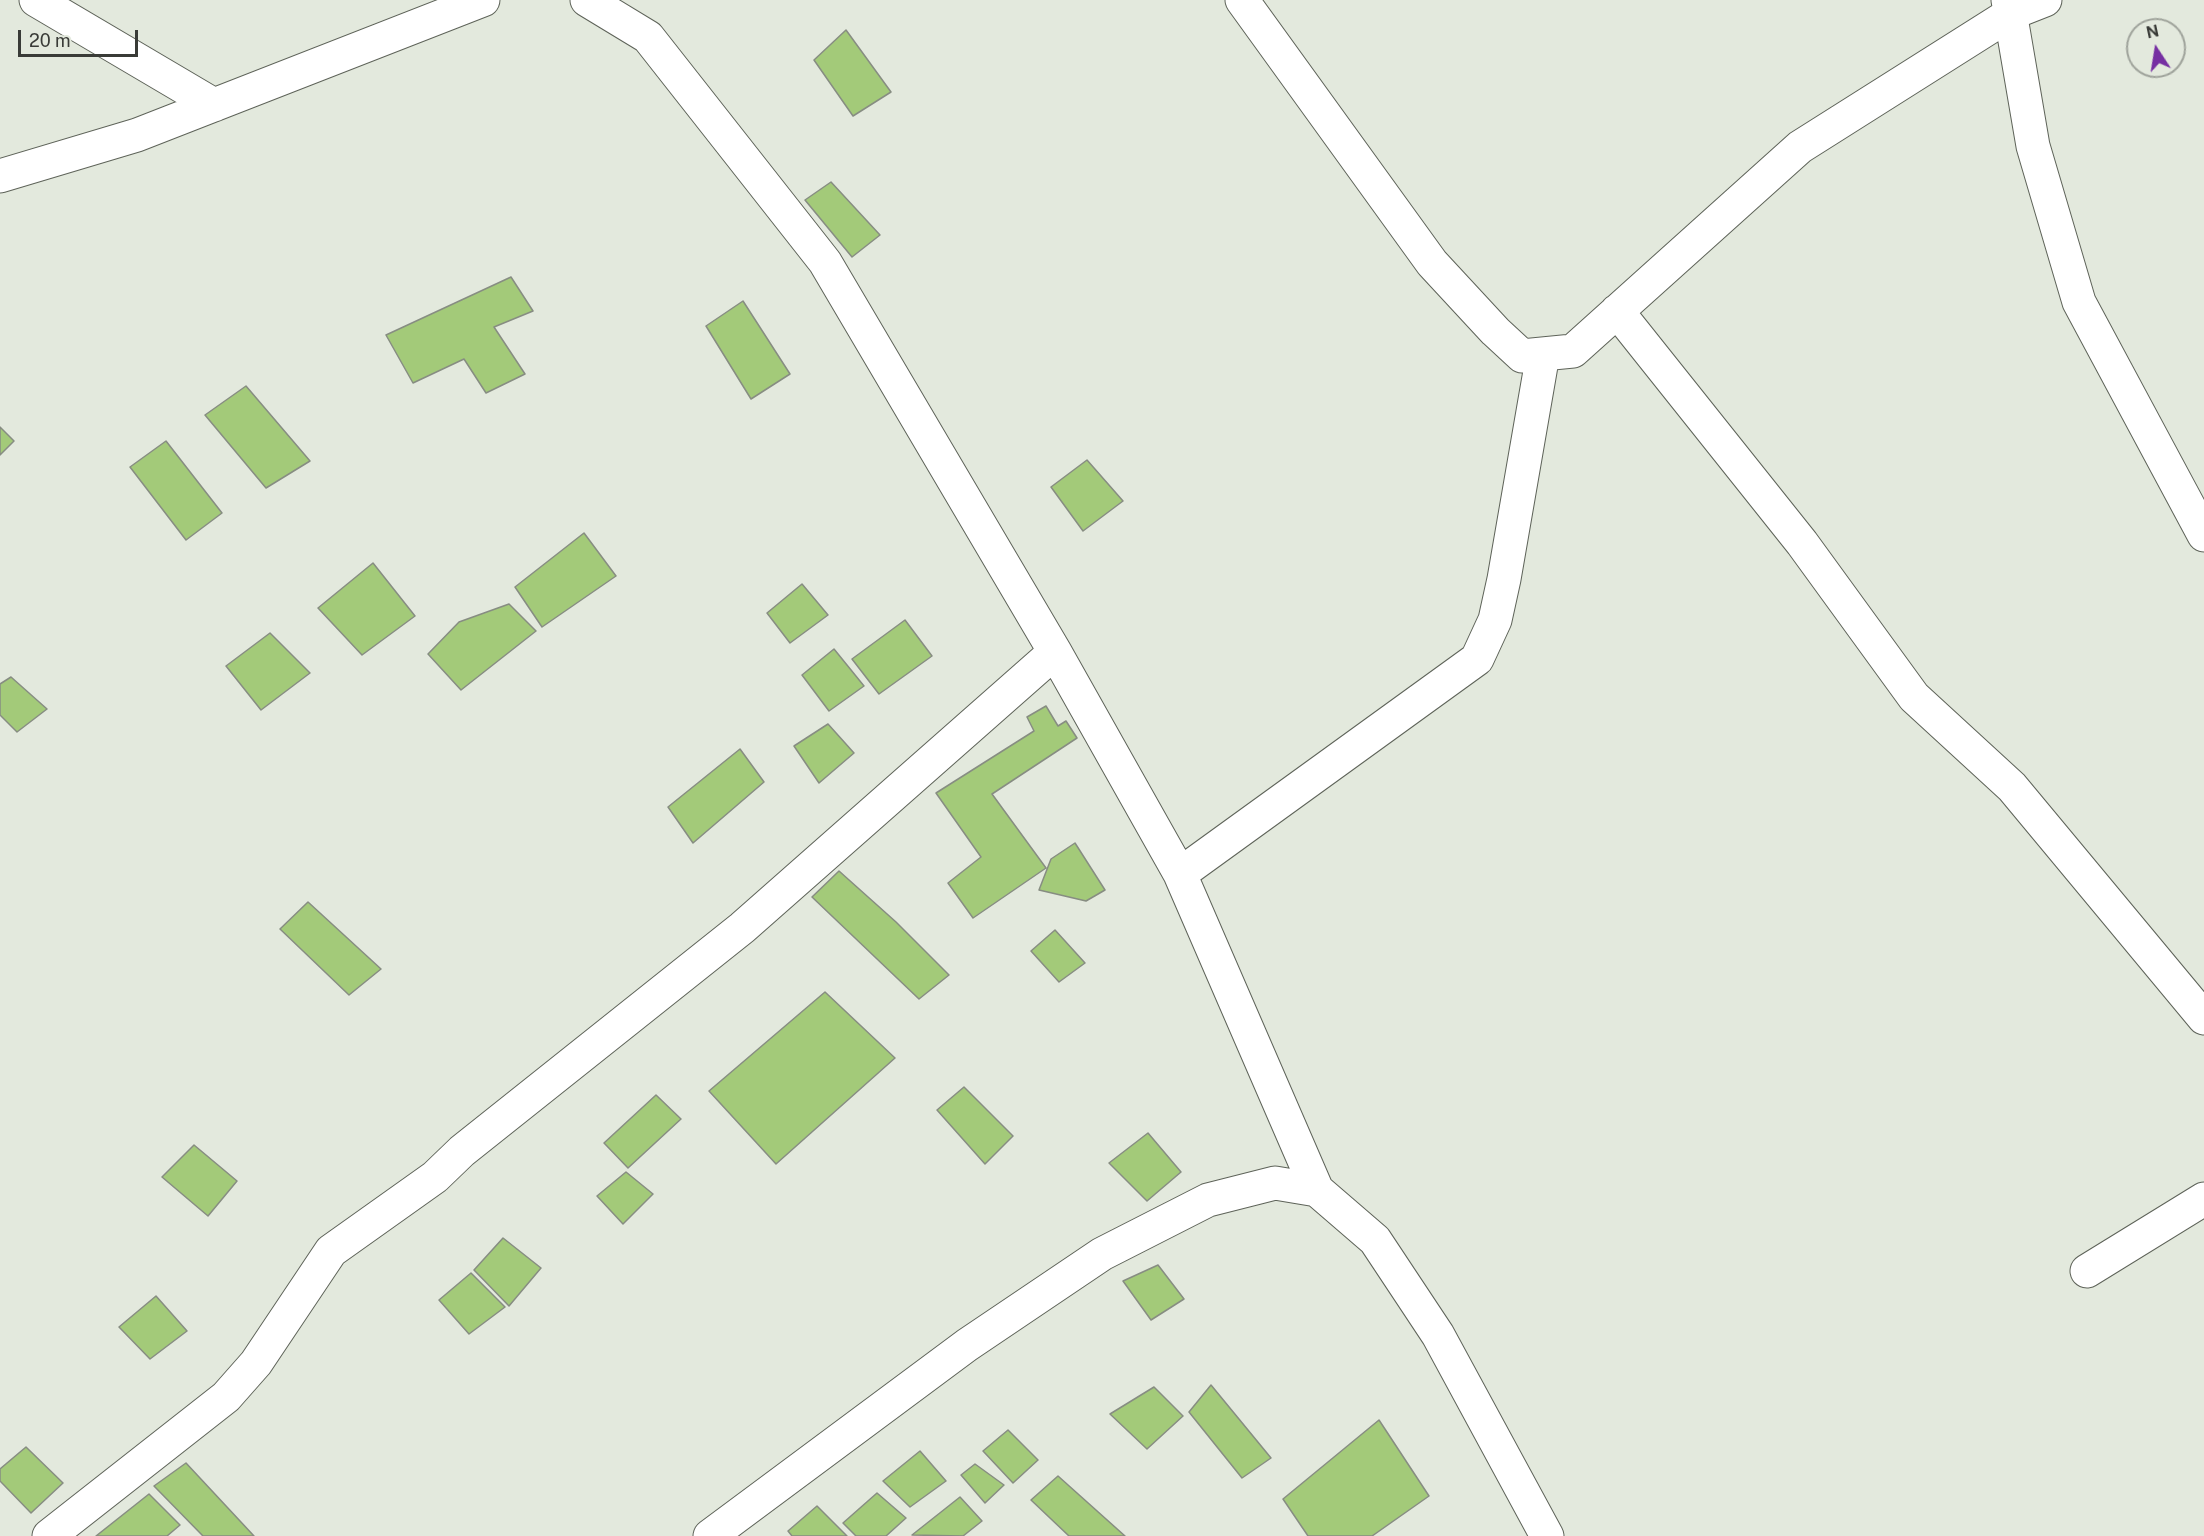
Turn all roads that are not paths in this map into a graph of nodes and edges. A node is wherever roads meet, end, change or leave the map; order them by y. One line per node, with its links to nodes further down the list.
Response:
1 (36, 0): 7 (street)
2 (483, 0): 7 (street)
3 (587, 0): 12 (street)
4 (1242, 0): 10 (street)
5 (2044, 0): 6 (street)
6 (2010, 7): 9 (street); 11 (street)
7 (214, 105): 8 (street)
8 (0, 176)
9 (1617, 311): 10 (street); 14 (street)
10 (1544, 354): 13 (street)
11 (2204, 535)
12 (1055, 652): 13 (street); 18 (street)
13 (1180, 874): 15 (street)
14 (2204, 1018)
15 (1317, 1190): 19 (street); 20 (street)
16 (2204, 1199): 17 (street)
17 (2087, 1271)
18 (49, 1536)
19 (710, 1536)
20 (1547, 1536)

